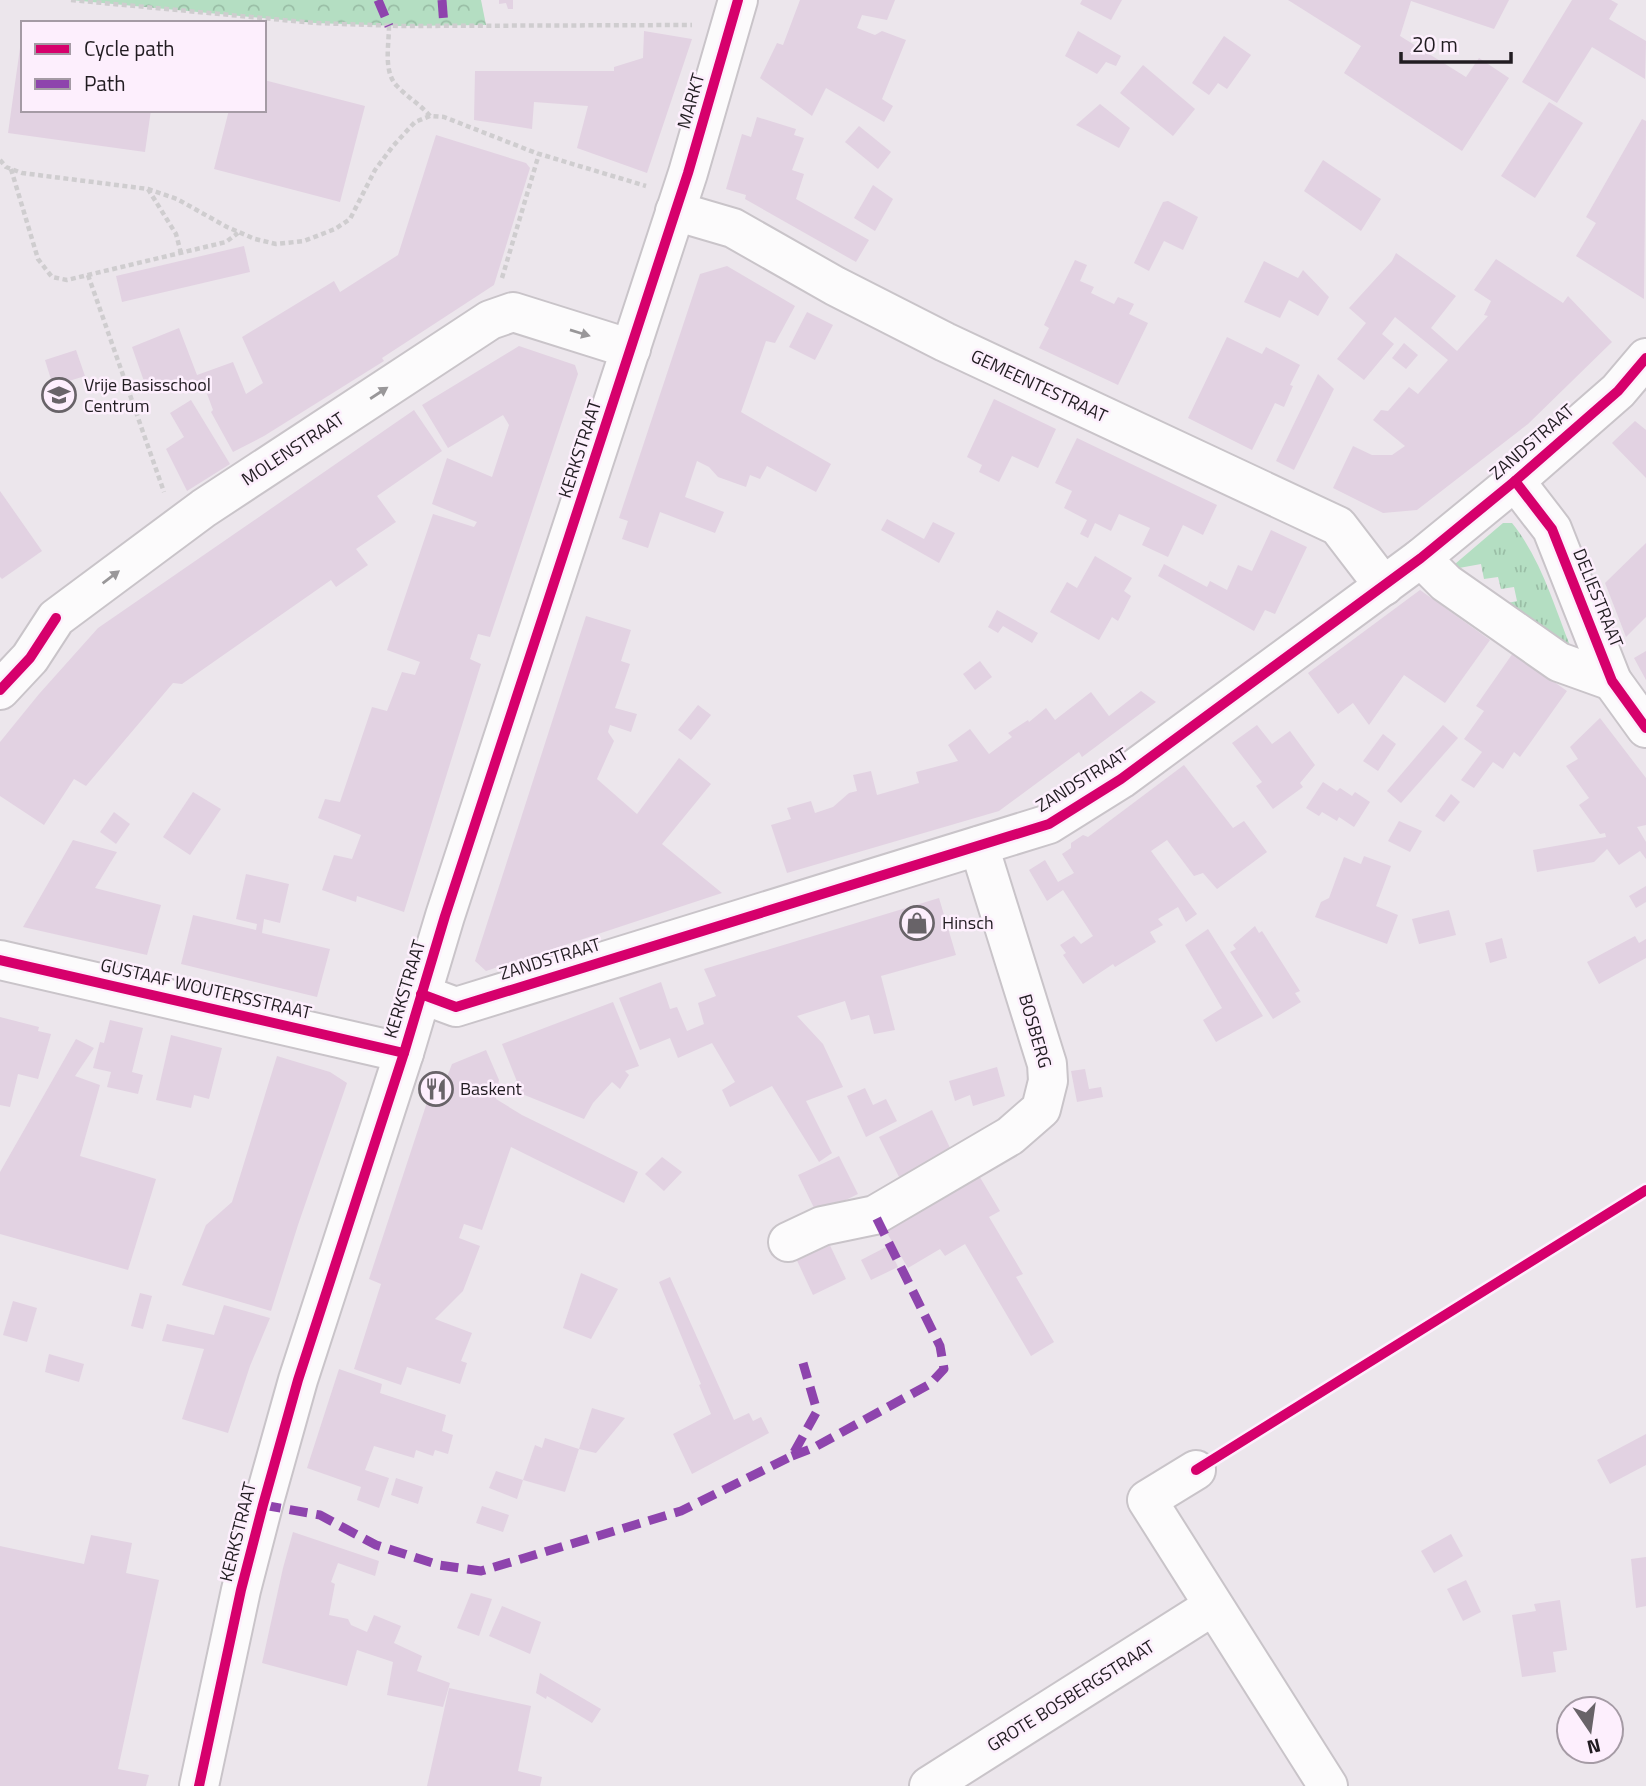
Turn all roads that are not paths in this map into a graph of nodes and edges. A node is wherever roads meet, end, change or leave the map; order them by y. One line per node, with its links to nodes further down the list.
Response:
1 (735, 12): 2 (street, MARKT)
2 (677, 204): 3 (street, KERKSTRAAT); 7 (street, GEMEENTESTRAAT)
3 (631, 349): 9 (street, MOLENSTRAAT, one-way to 3); 13 (street, KERKSTRAAT)
4 (1646, 358): 5 (street, ZANDSTRAAT)
5 (1515, 481): 6 (street, ZANDSTRAAT); 8 (street, DELIESTRAAT)
6 (1421, 558): 7 (street, ZANDSTRAAT); 8 (street)
7 (1384, 586): 11 (street, ZANDSTRAAT)
8 (1612, 681): 10 (street, DELIESTRAAT)
9 (0, 690)
10 (1646, 729)
11 (979, 846): 13 (street, ZANDSTRAAT); 15 (street, BOSBERG)
12 (0, 960): 14 (street, GUSTAAF WOUTERSSTRAAT)
13 (421, 994): 14 (street, KERKSTRAAT)
14 (404, 1053): 18 (street, KERKSTRAAT)
15 (788, 1242)
16 (1196, 1470): 17 (street)
17 (1213, 1606): 19 (street, GROTE BOSBERGSTRAAT); 20 (street)
18 (199, 1786)
19 (929, 1786)
20 (1328, 1786)

